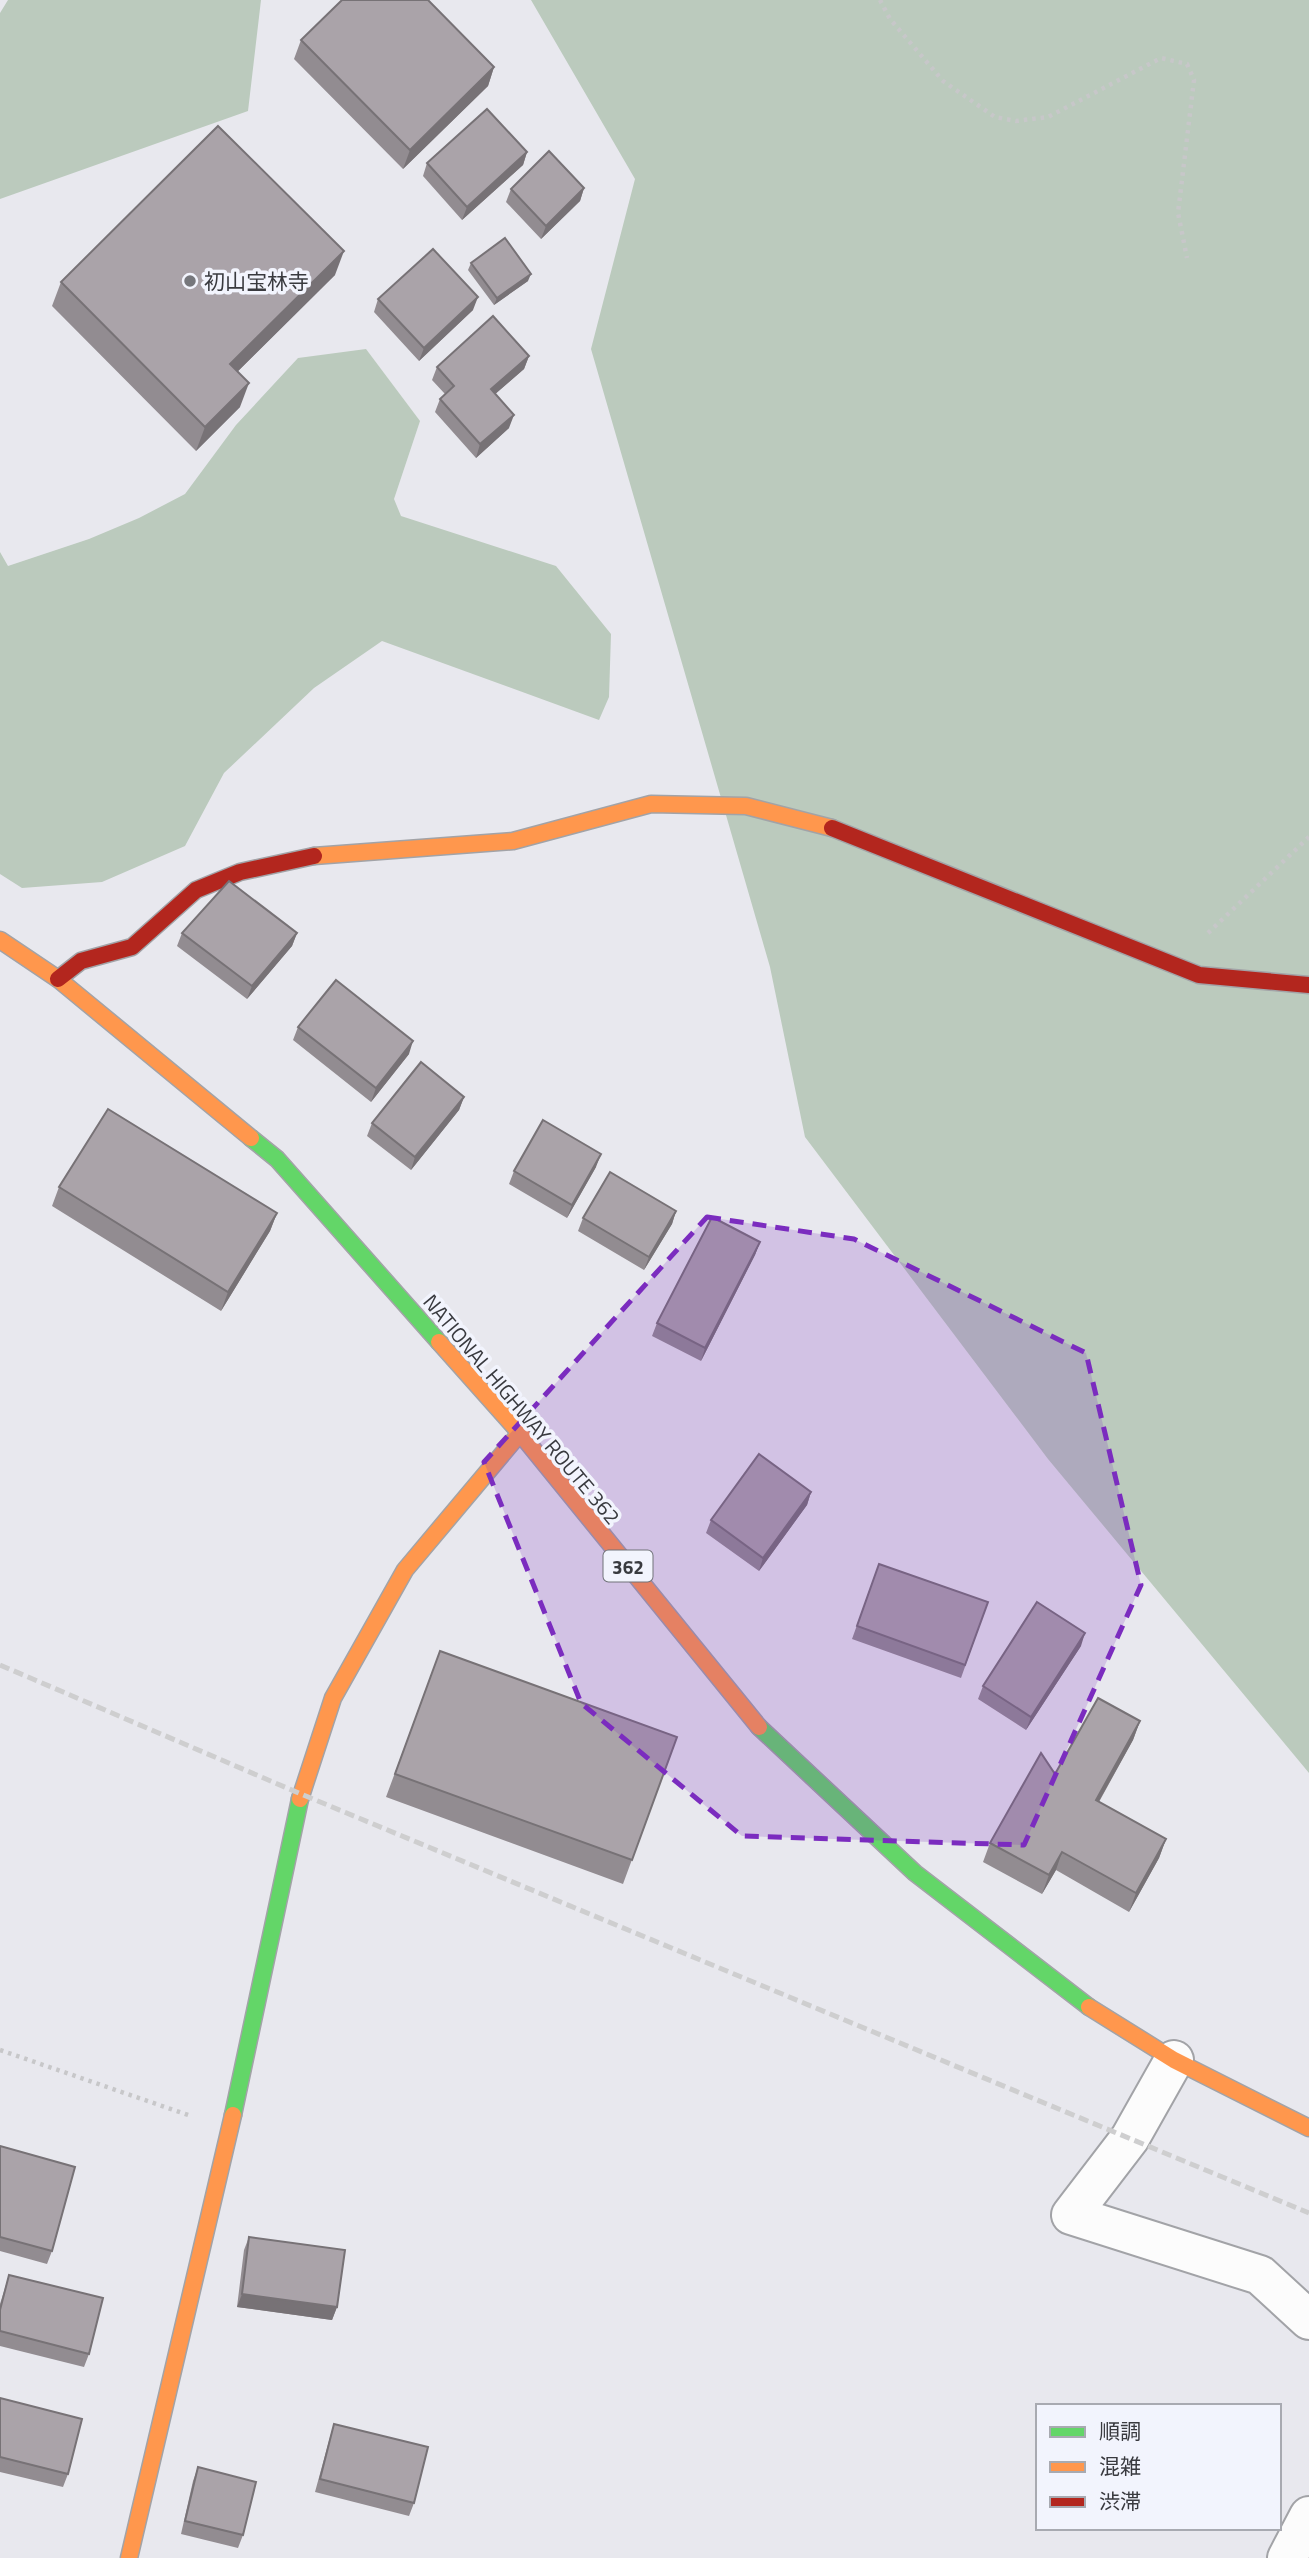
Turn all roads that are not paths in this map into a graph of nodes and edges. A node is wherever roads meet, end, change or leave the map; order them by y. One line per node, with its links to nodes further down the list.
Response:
1 (0, 940): 2 (main road, NATIONAL HIGHWAY ROUTE 362 / 362)
2 (58, 979): 3 (main road); 4 (main road, NATIONAL HIGHWAY ROUTE 362 / 362)
3 (1309, 985)
4 (520, 1433): 5 (main road, NATIONAL HIGHWAY ROUTE 362 / 362); 9 (main road)
5 (1174, 2060): 6 (main road, NATIONAL HIGHWAY ROUTE 362 / 362); 7 (street)
6 (1309, 2128)
7 (1309, 2320)
8 (1309, 2516): 10 (street)
9 (129, 2558)
10 (1287, 2558)

